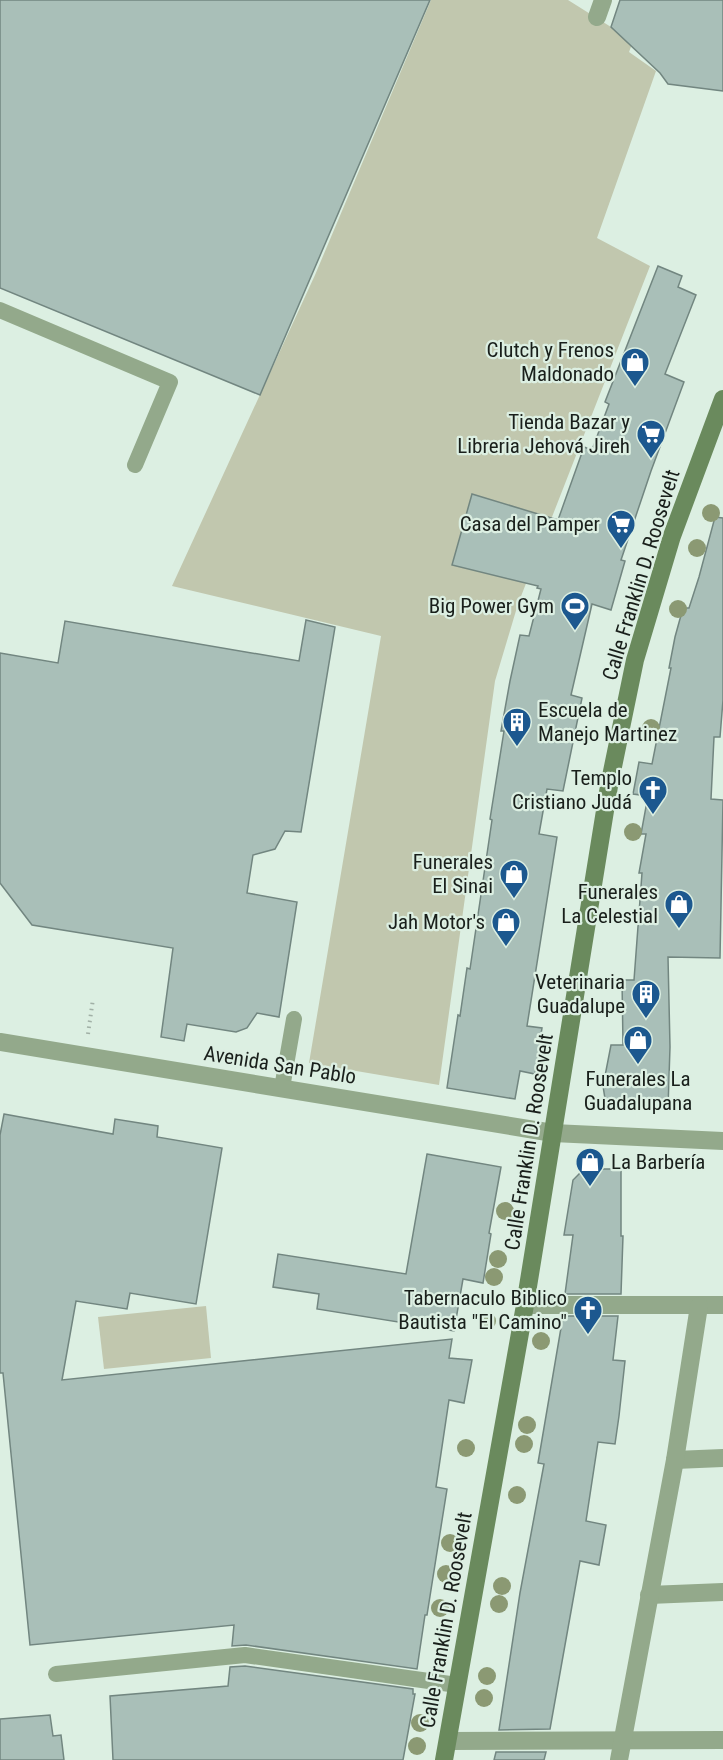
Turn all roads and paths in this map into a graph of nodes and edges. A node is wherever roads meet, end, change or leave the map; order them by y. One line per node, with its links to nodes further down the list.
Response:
1 (0, 310): 4 (lane)
2 (723, 399): 3 (main road, Calle Franklin D. Roosevelt)
3 (717, 430): 10 (main road, Calle Franklin D. Roosevelt)
4 (135, 465)
5 (93, 999): 7 (path)
6 (294, 1019): 9 (lane)
7 (88, 1036)
8 (0, 1042): 9 (street, Avenida San Pablo)
9 (282, 1088): 10 (street, Avenida San Pablo)
10 (553, 1133): 11 (street, Avenida San Pablo); 12 (main road, Calle Franklin D. Roosevelt)
11 (723, 1141)
12 (525, 1305): 14 (street); 20 (main road, Calle Franklin D. Roosevelt)
13 (723, 1305): 14 (street)
14 (699, 1306): 16 (street)
15 (723, 1458): 16 (street)
16 (675, 1460): 18 (street)
17 (723, 1592): 18 (street)
18 (649, 1595): 23 (street)
19 (56, 1674): 20 (lane)
20 (457, 1685): 22 (main road, Calle Franklin D. Roosevelt)
21 (723, 1740): 23 (street)
22 (448, 1741): 23 (street); 24 (main road, Calle Franklin D. Roosevelt)
23 (622, 1741): 25 (street)
24 (444, 1760)
25 (619, 1760)

